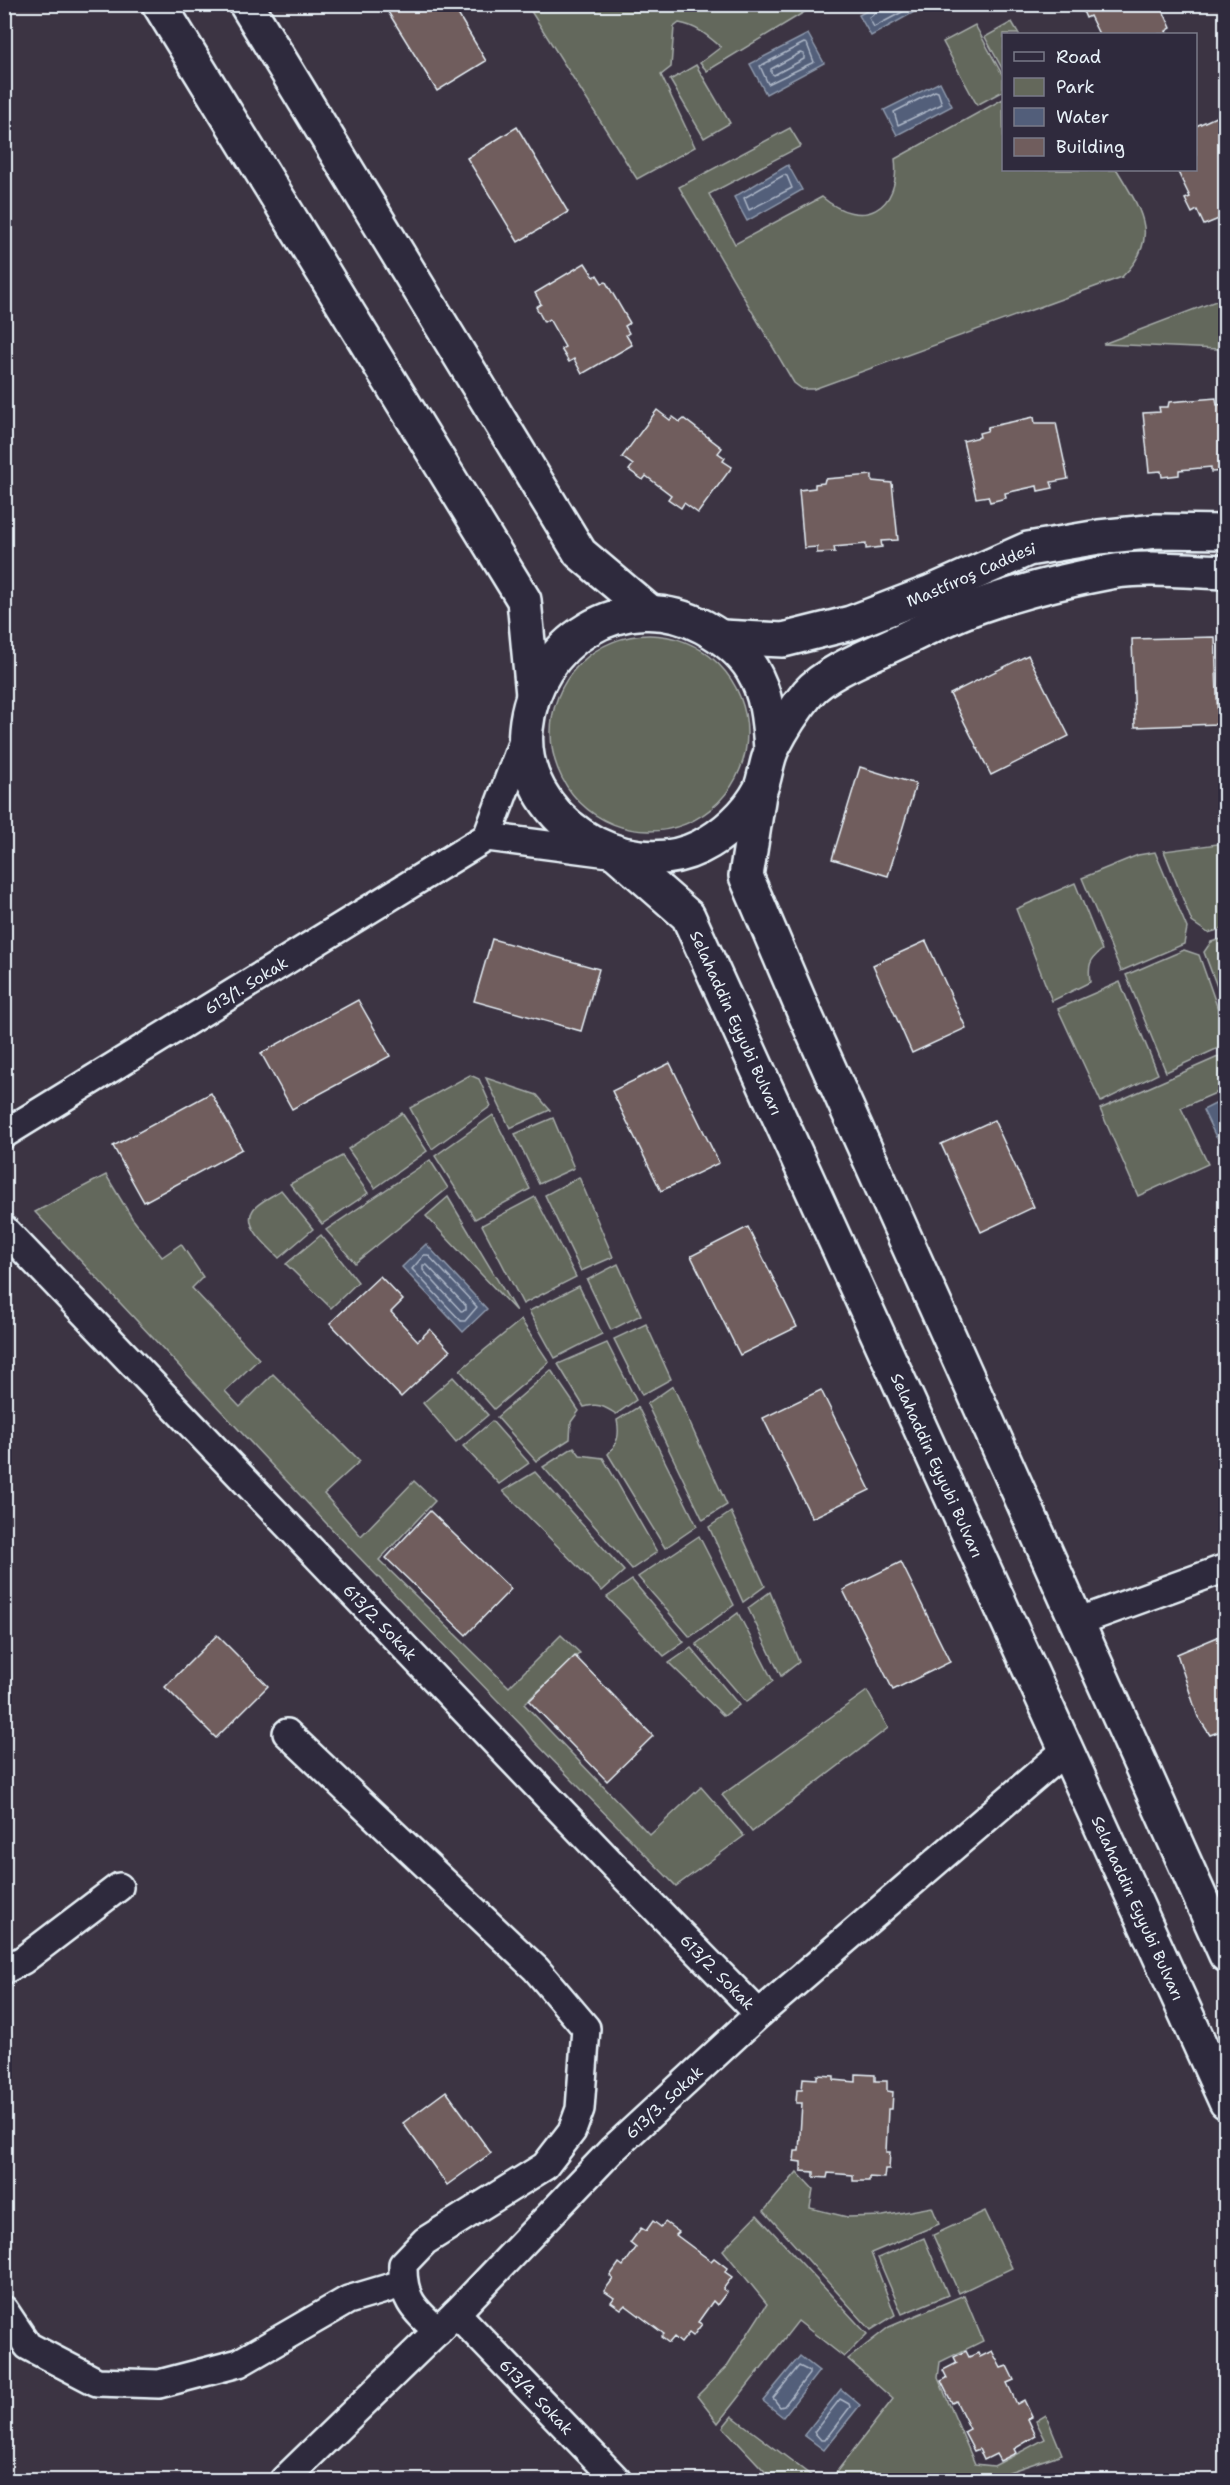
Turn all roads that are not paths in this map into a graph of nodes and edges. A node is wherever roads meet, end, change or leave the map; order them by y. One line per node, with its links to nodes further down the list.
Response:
1 (159, 4): 7 (main road)
2 (246, 4): 5 (main road)
3 (1226, 532): 6 (main road, Mastfıroş Caddesi)
4 (1226, 572): 9 (main road, Mastfıroş Caddesi)
5 (650, 612): 6 (main road); 7 (main road)
6 (722, 637): 9 (main road)
7 (533, 694): 8 (main road)
8 (526, 732): 11 (street); 12 (main road)
9 (771, 749): 10 (main road)
10 (759, 790): 12 (main road); 16 (main road)
11 (487, 837): 12 (street); 13 (street, 613/1. Sokak)
12 (616, 853): 18 (main road, Selahaddin Eyyubi Bulvarı)
13 (4, 1134)
14 (4, 1229): 22 (street, 613/2. Sokak)
15 (1226, 1568): 16 (street)
16 (1077, 1622): 20 (main road)
17 (287, 1733): 24 (street)
18 (1067, 1749): 22 (street, 613/3. Sokak); 23 (main road, Selahaddin Eyyubi Bulvarı)
19 (118, 1887): 21 (street)
20 (1226, 1955)
21 (4, 1970)
22 (759, 2014): 26 (street, 613/3. Sokak)
23 (1226, 2102)
24 (402, 2284): 25 (street); 26 (street, 613/4. Sokak)
25 (4, 2310)
26 (447, 2322): 27 (street, 613/3. Sokak); 28 (street, 613/4. Sokak)
27 (284, 2481)
28 (617, 2481)

